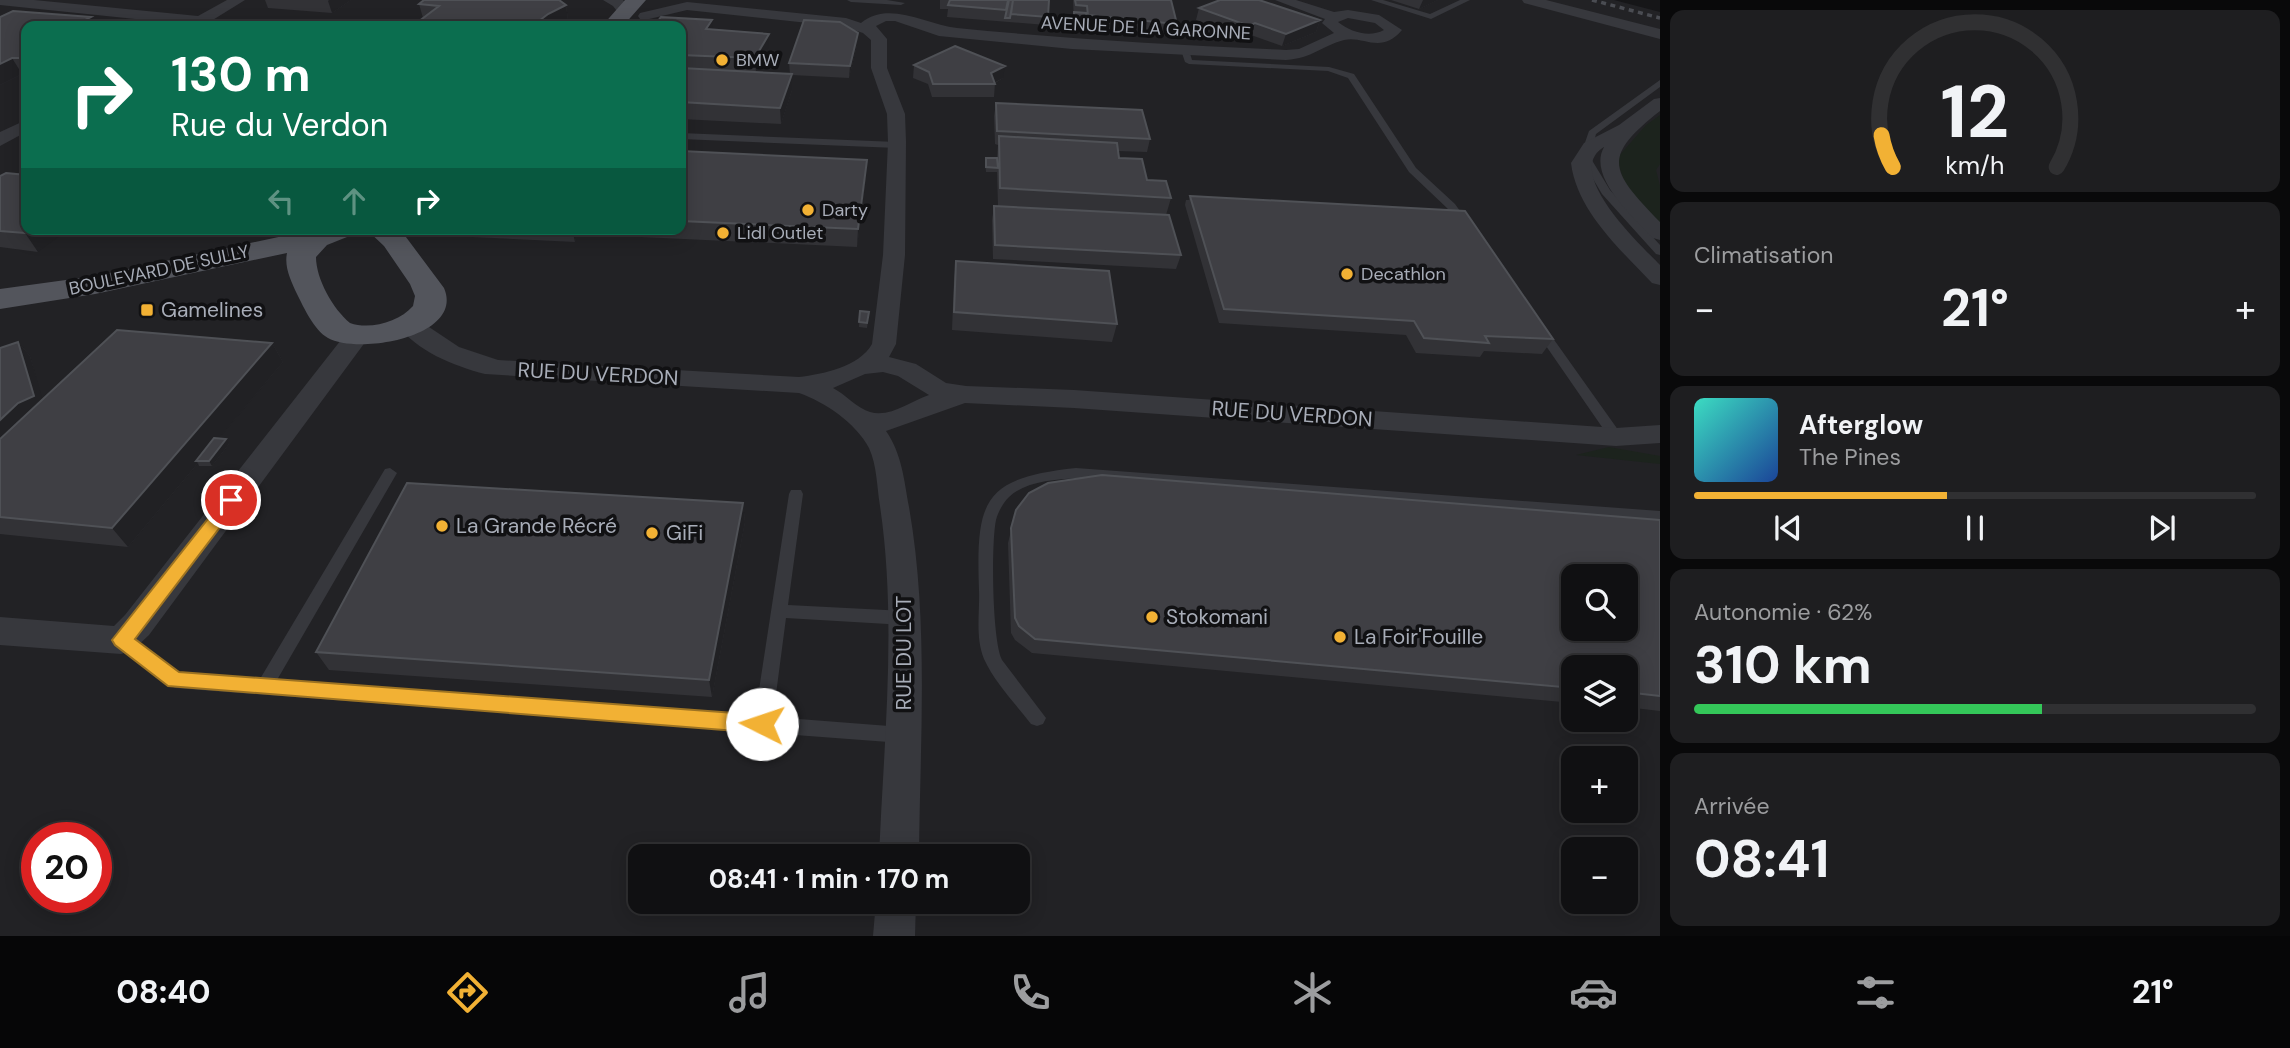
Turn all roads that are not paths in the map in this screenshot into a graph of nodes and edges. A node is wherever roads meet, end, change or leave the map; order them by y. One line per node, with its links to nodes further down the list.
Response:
1 (238, 0): 14 (street)
2 (781, 0): 11 (street)
3 (851, 0): 15 (lane)
4 (1376, 0): 5 (lane)
5 (1466, 0)
6 (1529, 0): 17 (street)
7 (0, 1): 13 (street)
8 (680, 3): 10 (street); 11 (street)
9 (1289, 3): 12 (street)
10 (632, 11)
11 (765, 15): 15 (street)
12 (1333, 17): 16 (street); 16 (street)
13 (171, 21)
14 (202, 21)
15 (894, 25): 18 (street, AVENUE DE LA GARONNE); 25 (street)
16 (1346, 33): 18 (street, AVENUE DE LA GARONNE)
17 (1660, 34)
18 (1264, 60): 31 (lane)
19 (1660, 83): 26 (lane)
20 (1660, 103): 22 (street)
21 (21, 128): 24 (street)
22 (1627, 128): 26 (street); 27 (street)
23 (686, 136): 25 (lane)
24 (0, 140)
25 (897, 145): 40 (street)
26 (1585, 152): 32 (lane); 34 (street)
27 (1660, 234)
28 (324, 235): 35 (main road, BOULEVARD DE SULLY)
29 (328, 235): 33 (main road)
30 (392, 235): 37 (main road)
31 (1473, 236)
32 (1660, 252)
33 (303, 273): 36 (main road, BOULEVARD DE SULLY); 39 (main road)
34 (1660, 278)
35 (0, 299)
36 (0, 320)
37 (410, 324): 39 (main road); 43 (street, RUE DU VERDON)
38 (1537, 325): 48 (lane)
39 (357, 336): 57 (street)
40 (884, 344): 41 (street); 42 (street)
41 (855, 371): 42 (street); 43 (street); 45 (street)
42 (908, 372): 44 (street); 46 (street)
43 (799, 385): 45 (street)
44 (966, 395): 46 (street); 48 (street, RUE DU VERDON)
45 (849, 411): 46 (street); 50 (street)
46 (910, 414): 50 (street)
47 (1660, 434): 48 (street, RUE DU VERDON)
48 (1616, 437): 49 (street, RUE DU VERDON)
49 (1660, 447)
50 (885, 452): 55 (street, RUE DU LOT)
51 (390, 473): 58 (lane)
52 (796, 494): 54 (lane)
53 (1660, 517): 59 (lane)
54 (779, 611): 55 (lane); 60 (lane)
55 (905, 618): 61 (street, RUE DU LOT)
56 (0, 631): 57 (street)
57 (121, 640): 58 (lane)
58 (264, 687): 60 (lane)
59 (1037, 718)
60 (762, 724): 61 (lane)
61 (904, 735): 62 (street, RUE DU LOT)
62 (899, 844)
63 (895, 914): 64 (street)
64 (894, 936)

